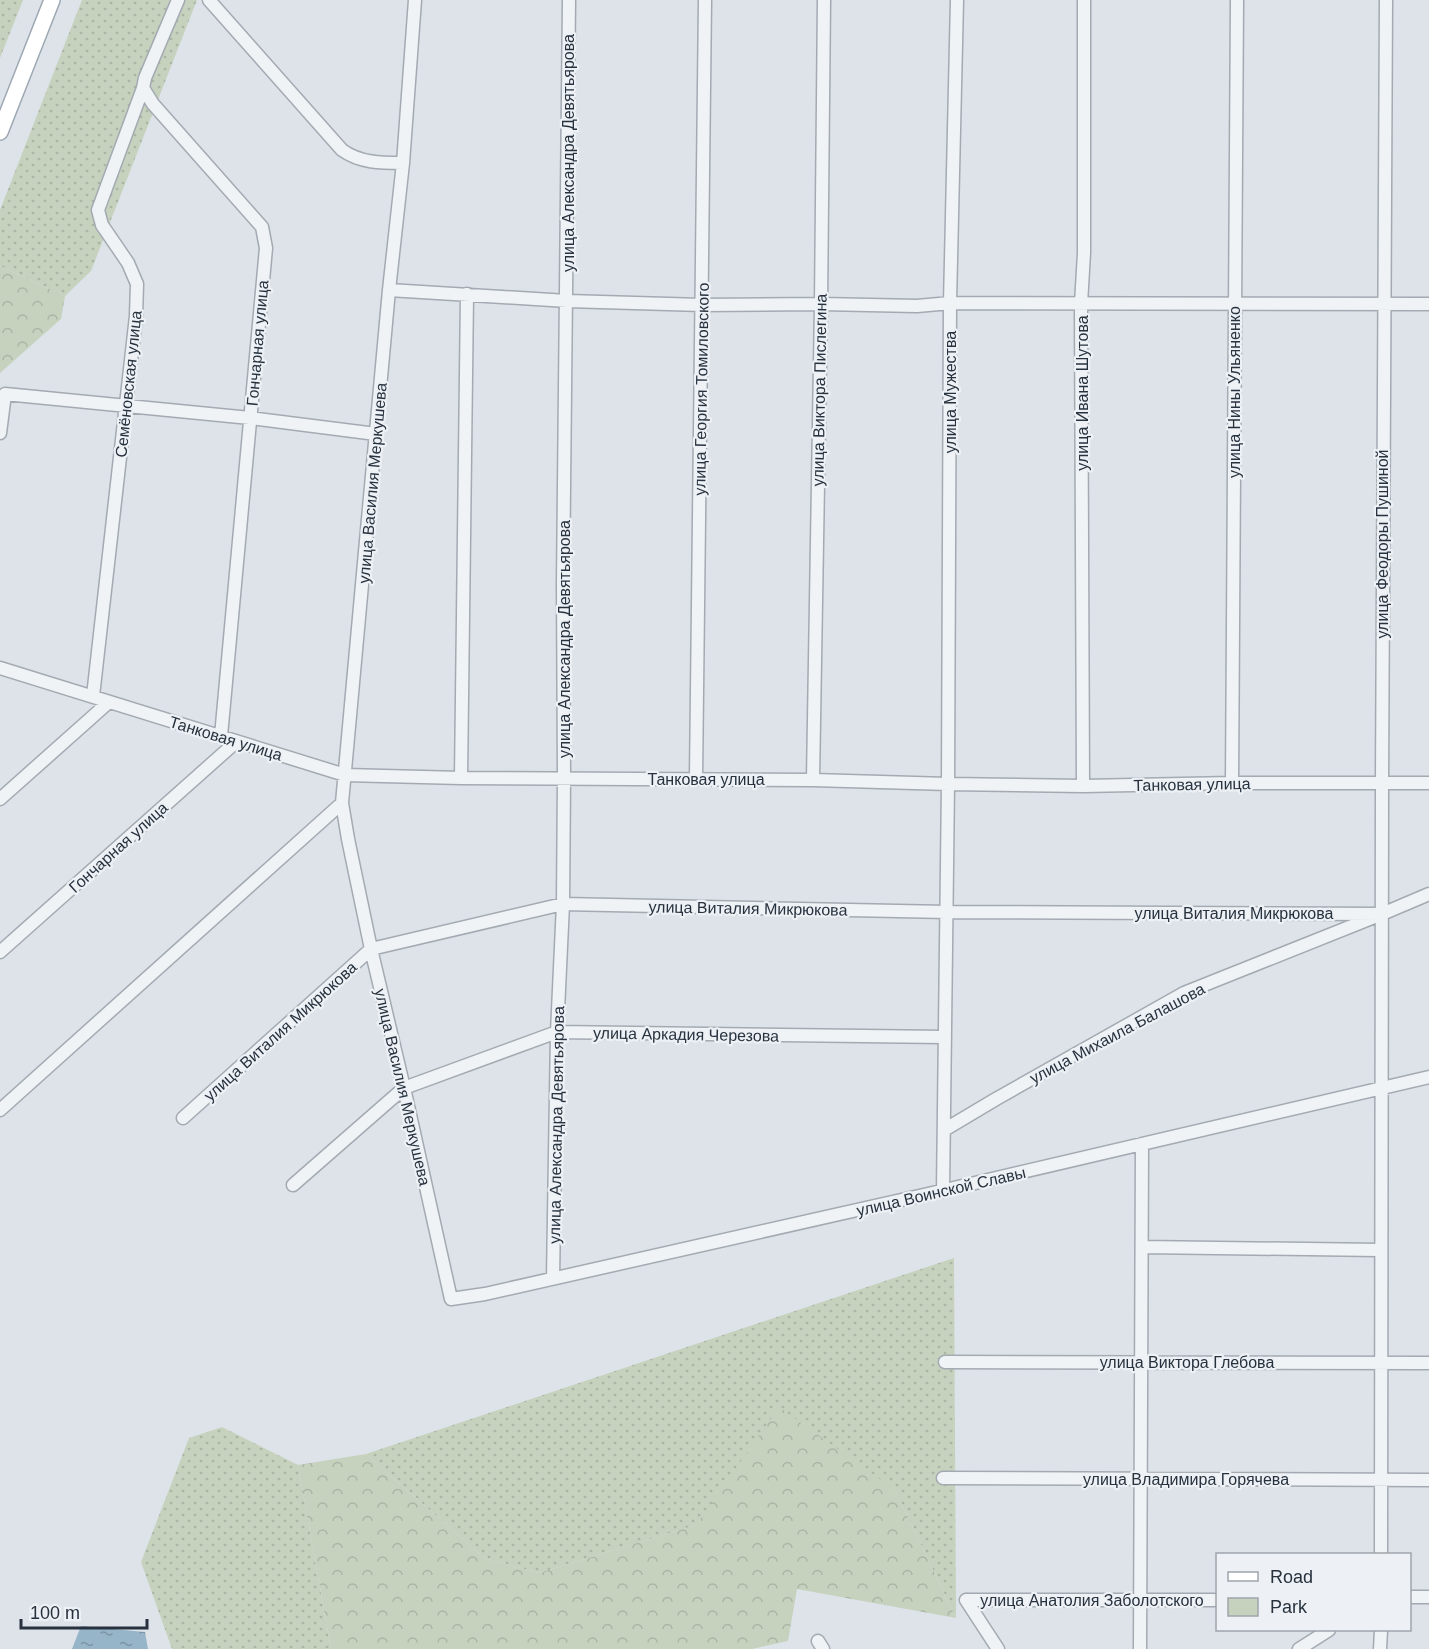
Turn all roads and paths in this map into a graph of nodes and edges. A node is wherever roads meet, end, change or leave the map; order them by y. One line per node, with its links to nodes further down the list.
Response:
1 (52, 0): 13 (main road)
2 (178, 0): 12 (street)
3 (209, 0): 14 (street)
4 (415, 0): 14 (street, улица Василия Меркушева)
5 (569, 0): 17 (street, улица Александра Девятьярова)
6 (705, 0): 24 (street, улица Георгия Томиловского)
7 (824, 0): 21 (street, улица Виктора Пислегина)
8 (957, 0): 18 (street, улица Мужества)
9 (1084, 0): 22 (street, улица Ивана Шутова)
10 (1237, 0): 19 (street, улица Нины Ульяненко)
11 (1386, 0): 20 (street, улица Феодоры Пушиной)
12 (143, 88): 25 (street, Семёновская улица); 26 (street, Гончарная улица)
13 (0, 132)
14 (404, 163): 15 (street, улица Василия Меркушева)
15 (389, 290): 16 (street); 28 (street, улица Василия Меркушева)
16 (466, 294): 17 (street); 35 (street)
17 (567, 301): 24 (street); 36 (street, улица Александра Девятьярова)
18 (950, 303): 21 (street); 22 (street); 41 (street, улица Мужества)
19 (1234, 303): 20 (street); 22 (street); 39 (street, улица Нины Ульяненко)
20 (1383, 303): 23 (street); 42 (street, улица Феодоры Пушиной)
21 (821, 304): 24 (street); 38 (street, улица Виктора Пислегина)
22 (1081, 304): 43 (street, улица Ивана Шутова)
23 (1429, 304)
24 (702, 305): 37 (street, улица Георгия Томиловского)
25 (126, 405): 26 (street); 27 (street); 30 (street, Семёновская улица)
26 (250, 418): 28 (street); 32 (street, Гончарная улица)
27 (0, 433)
28 (376, 434): 34 (street, улица Василия Меркушева)
29 (0, 668): 30 (street, Танковая улица)
30 (93, 696): 31 (street, Танковая улица)
31 (109, 702): 32 (street, Танковая улица); 44 (street)
32 (220, 736): 33 (street, Танковая улица)
33 (236, 742): 34 (street, Танковая улица); 51 (street, Гончарная улица)
34 (345, 775): 35 (street, Танковая улица); 45 (street, улица Василия Меркушева)
35 (461, 778): 36 (street, Танковая улица)
36 (564, 778): 37 (street, Танковая улица); 47 (street, улица Александра Девятьярова)
37 (696, 778): 38 (street, Танковая улица)
38 (813, 780): 41 (street, Танковая улица)
39 (1233, 783): 42 (street, Танковая улица); 43 (street, Танковая улица)
40 (1429, 783): 42 (street, Танковая улица)
41 (948, 784): 43 (street, Танковая улица); 48 (street, улица Мужества)
42 (1382, 784): 49 (street, улица Феодоры Пушиной)
43 (1083, 786)
44 (0, 799)
45 (342, 803): 50 (street, улица Василия Меркушева); 57 (street)
46 (1429, 894): 49 (street, улица Михаила Балашова)
47 (563, 904): 48 (street, улица Виталия Микрюкова); 50 (street, улица Виталия Микрюкова); 52 (street, улица Александра Девятьярова)
48 (947, 912): 49 (street, улица Виталия Микрюкова); 53 (street, улица Мужества)
49 (1382, 914): 55 (street, улица Феодоры Пушиной); 59 (street, улица Михаила Балашова)
50 (371, 950): 56 (street, улица Василия Меркушева); 58 (street, улица Виталия Микрюкова)
51 (0, 952)
52 (557, 1032): 53 (street, улица Аркадия Черезова); 56 (street, улица Аркадия Черезова); 65 (street, улица Александра Девятьярова)
53 (944, 1037): 59 (street, улица Мужества)
54 (1429, 1077): 55 (street, улица Воинской Славы)
55 (1381, 1087): 60 (street, улица Воинской Славы); 64 (street, улица Феодоры Пушиной)
56 (404, 1088): 61 (street, улица Аркадия Черезова); 66 (street, улица Василия Меркушева)
57 (0, 1110)
58 (183, 1118)
59 (944, 1130): 62 (street, улица Мужества)
60 (1142, 1144): 62 (street, улица Воинской Славы); 63 (street)
61 (294, 1185)
62 (943, 1191): 65 (street, улица Воинской Славы)
63 (1143, 1247): 64 (street); 68 (street)
64 (1380, 1250): 69 (street, улица Феодоры Пушиной)
65 (553, 1278): 66 (street, улица Воинской Славы)
66 (451, 1299)
67 (945, 1362): 68 (street, улица Виктора Глебова)
68 (1141, 1362): 69 (street, улица Виктора Глебова); 72 (street)
69 (1382, 1362): 70 (street, улица Виктора Глебова); 74 (street, улица Феодоры Пушиной)
70 (1429, 1363)
71 (943, 1478): 72 (street, улица Владимира Горячева)
72 (1141, 1479): 74 (street, улица Владимира Горячева); 79 (street)
73 (1429, 1480): 74 (street, улица Владимира Горячева)
74 (1380, 1481): 75 (street, улица Феодоры Пушиной)
75 (1381, 1553)
76 (1411, 1597): 77 (street)
77 (1429, 1597)
78 (1216, 1600): 79 (street, улица Анатолия Заболотского)
79 (1140, 1601): 82 (street, улица Анатолия Заболотского); 83 (street)
80 (1326, 1631): 84 (street)
81 (1380, 1631): 85 (street)
82 (998, 1649)
83 (1140, 1649)
84 (1299, 1649)
85 (1380, 1649)

